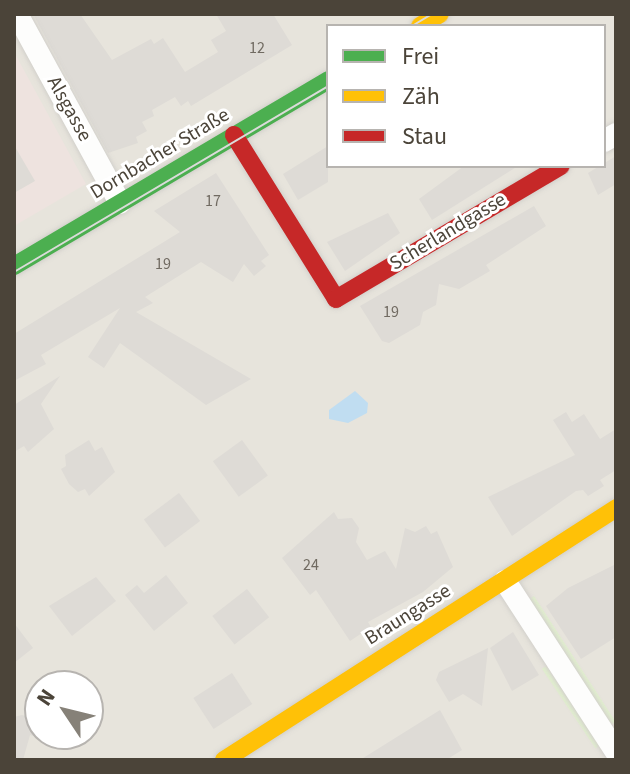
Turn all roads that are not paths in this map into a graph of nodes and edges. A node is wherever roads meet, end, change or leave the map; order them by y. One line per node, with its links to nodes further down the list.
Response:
1 (17, 14): 5 (street, Alsgasse)
2 (326, 81): 3 (street, Dornbacher Straße)
3 (234, 135): 4 (street, Scherlandgasse); 5 (street, Dornbacher Straße)
4 (558, 168)
5 (120, 203): 6 (street, Dornbacher Straße)
6 (14, 266)
7 (616, 508): 8 (street, Braungasse)
8 (505, 581): 9 (street); 10 (street, Braungasse)
9 (616, 752)
10 (224, 760)

